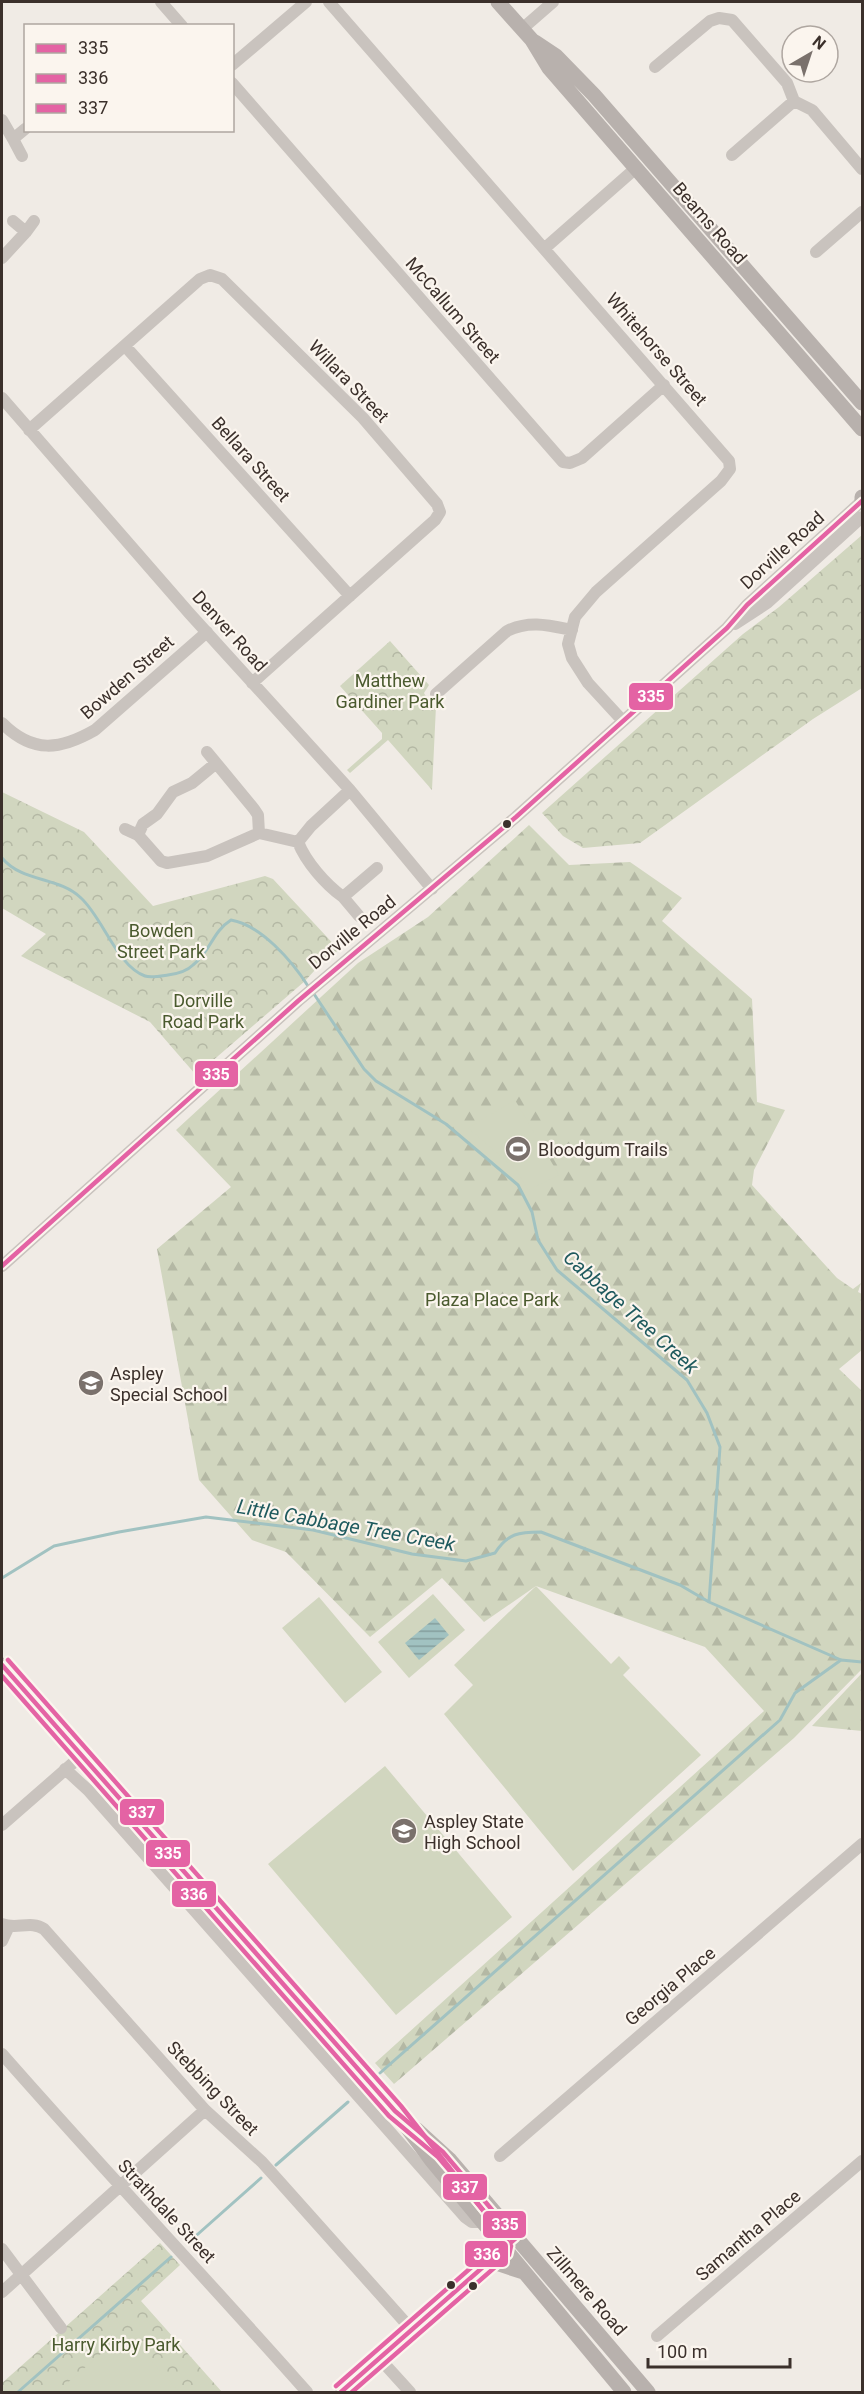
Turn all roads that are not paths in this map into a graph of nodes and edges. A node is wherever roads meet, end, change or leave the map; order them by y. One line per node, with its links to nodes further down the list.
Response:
1 (161, 2): 6 (street)
2 (306, 2): 8 (street)
3 (329, 2): 23 (street, Whitehorse Street)
4 (498, 2): 7 (main road, Beams Road)
5 (554, 2): 7 (street)
6 (180, 24)
7 (527, 35): 17 (main road, Beams Road); 29 (main road, Beams Road)
8 (234, 63)
9 (656, 67): 11 (street)
10 (234, 85): 27 (street, McCallum Street)
11 (794, 101): 15 (street); 18 (street)
12 (2, 120): 14 (street)
13 (24, 130): 14 (street)
14 (13, 139): 16 (street)
15 (732, 155)
16 (22, 156)
17 (636, 168): 23 (street); 30 (main road, Beams Road)
18 (862, 168)
19 (862, 212): 24 (street)
20 (13, 221): 22 (street)
21 (34, 221): 22 (street)
22 (26, 232): 25 (street)
23 (545, 248): 27 (street, Whitehorse Street)
24 (816, 252)
25 (2, 258)
26 (125, 346): 31 (street, Willara Street); 33 (street, Bellara Street); 33 (street, Willara Street)
27 (664, 385): 34 (street, Whitehorse Street)
28 (2, 398): 31 (street, Denver Road)
29 (862, 403)
30 (862, 429)
31 (29, 430): 35 (street, Denver Road)
32 (862, 504): 38 (street, Dorville Road)
33 (350, 596): 36 (street, Willara Street)
34 (572, 630): 37 (street); 38 (street, Whitehorse Street)
35 (207, 632): 36 (street, Denver Road); 39 (street, Bowden Street)
36 (252, 683): 42 (street, Denver Road)
37 (436, 694)
38 (622, 720): 48 (street, Dorville Road)
39 (2, 723)
40 (207, 752): 41 (street)
41 (214, 764): 44 (street); 45 (street)
42 (350, 790): 46 (street); 48 (street, Denver Road)
43 (125, 830): 45 (street)
44 (258, 833): 45 (street); 46 (street)
45 (138, 835)
46 (298, 842): 49 (street)
47 (377, 868): 49 (street)
48 (432, 889): 51 (street, Dorville Road)
49 (343, 897): 50 (street)
50 (359, 916)
51 (2, 1266)
52 (2, 1665): 53 (main road, Zillmere Road)
53 (81, 1756): 54 (street); 59 (main road, Zillmere Road)
54 (65, 1769): 55 (street); 60 (street, Zillmere Road)
55 (2, 1825)
56 (862, 1844): 64 (street, Georgia Place)
57 (5, 1925): 58 (street); 62 (street, Stebbing Street)
58 (2, 1941)
59 (313, 2017): 60 (street); 63 (main road, Zillmere Road)
60 (299, 2030): 67 (street, Zillmere Road)
61 (2, 2054): 66 (street, Strathdale Street)
62 (205, 2110): 66 (street); 76 (street, Stebbing Street)
63 (395, 2111): 67 (main road, Zillmere Road); 68 (main road, Zillmere Road)
64 (500, 2156)
65 (862, 2161): 77 (street, Samantha Place)
66 (119, 2187): 73 (street); 79 (street, Strathdale Street)
67 (482, 2222): 70 (main road, Zillmere Road)
68 (516, 2238): 70 (street); 83 (main road, Zillmere Road)
69 (2, 2249): 73 (street)
70 (504, 2249): 71 (street); 72 (main road, Zillmere Road)
71 (490, 2261): 72 (main road); 76 (street)
72 (523, 2272): 82 (main road, Zillmere Road)
73 (21, 2273): 74 (street); 75 (street)
74 (2, 2292)
75 (61, 2328)
76 (412, 2330): 78 (street)
77 (657, 2336)
78 (380, 2359): 80 (street); 81 (street)
79 (307, 2392)
80 (341, 2392)
81 (410, 2392)
82 (624, 2392)
83 (648, 2392)

